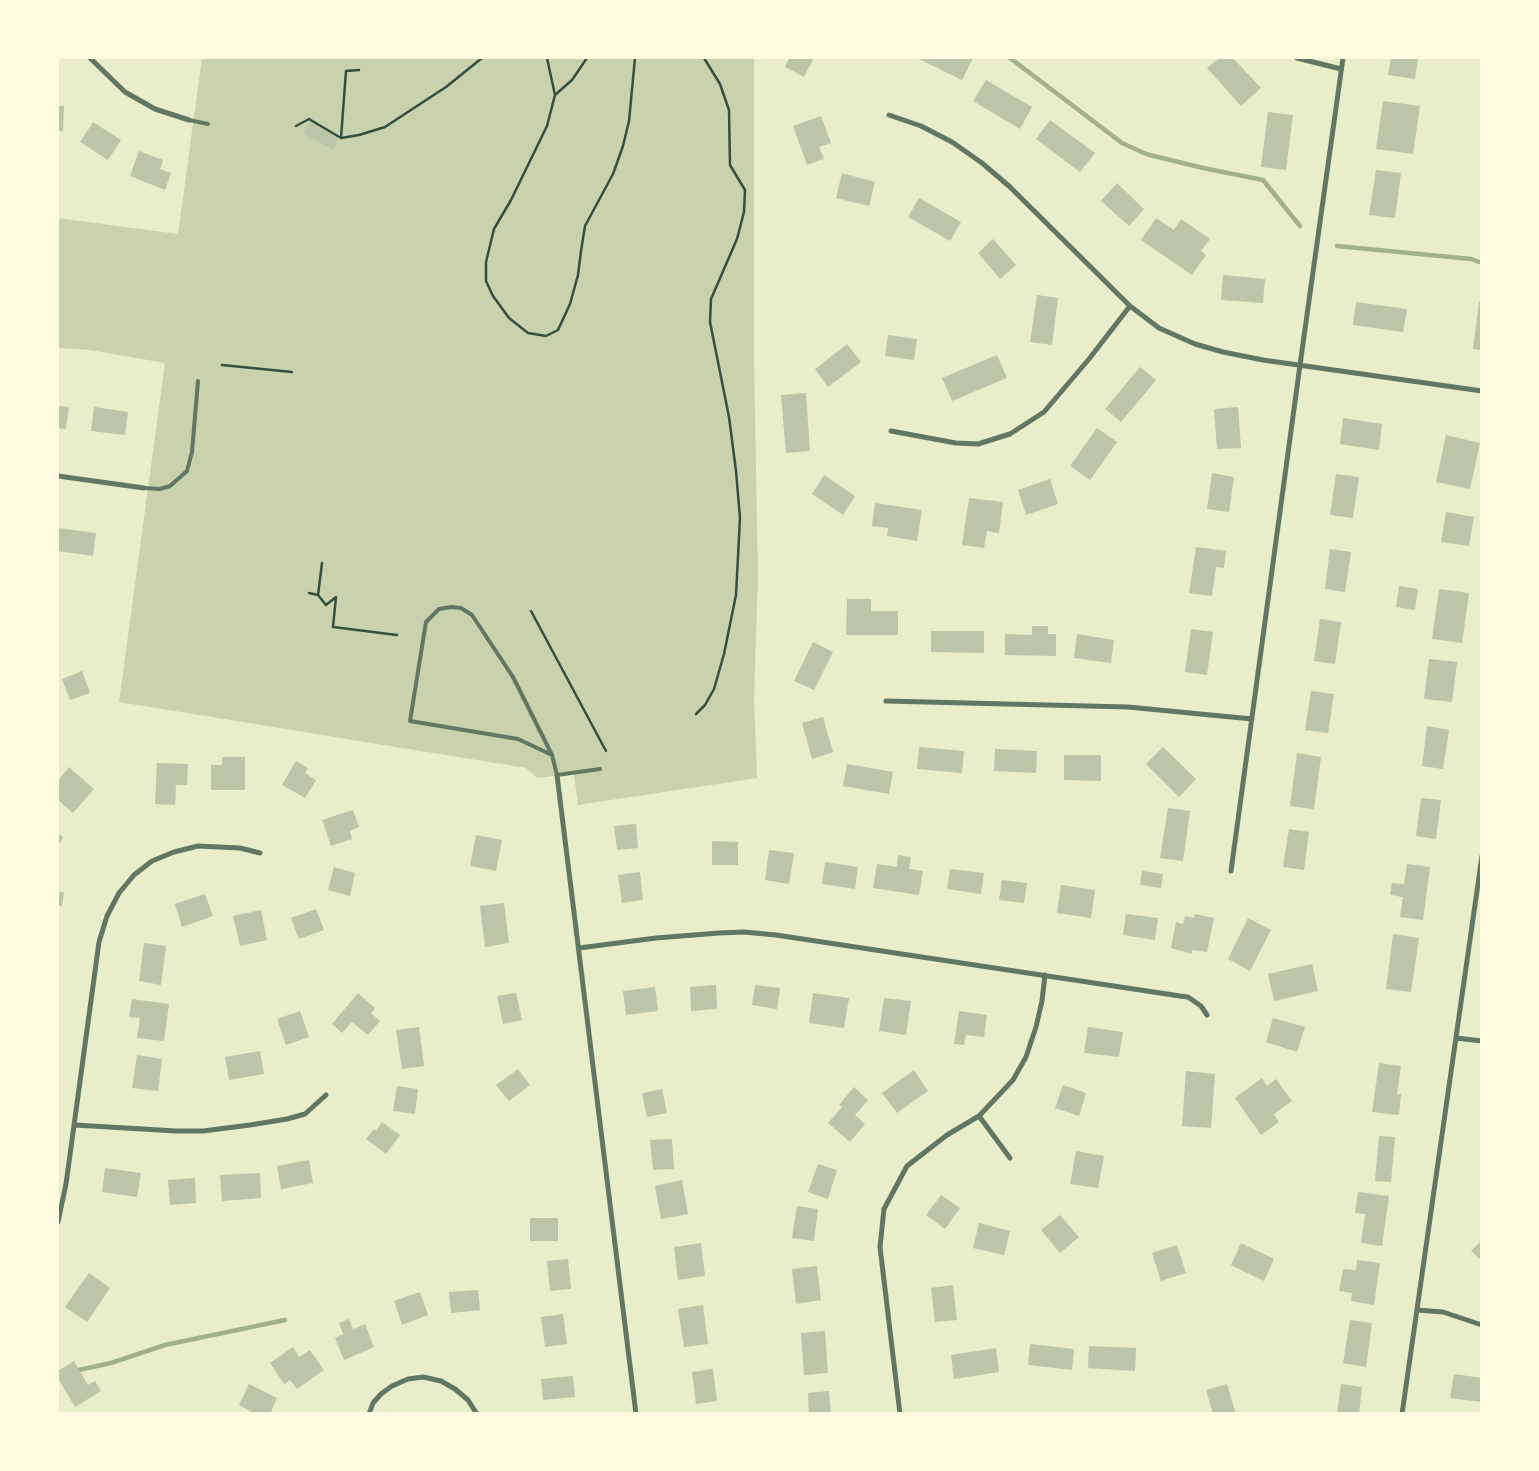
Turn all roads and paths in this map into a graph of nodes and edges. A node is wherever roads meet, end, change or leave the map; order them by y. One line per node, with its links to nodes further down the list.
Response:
1 (90, 58): 13 (street)
2 (482, 58): 16 (path)
3 (547, 58): 11 (path)
4 (587, 58): 11 (path)
5 (635, 58): 11 (path)
6 (704, 58): 32 (path)
7 (1297, 58): 9 (street)
8 (1343, 58): 9 (street)
9 (1341, 69): 19 (street)
10 (359, 70): 16 (path)
11 (556, 95)
12 (889, 114): 17 (street)
13 (189, 120): 14 (lane)
14 (208, 124)
15 (296, 126): 16 (path)
16 (341, 138)
17 (1130, 306): 19 (street); 23 (street)
18 (222, 365): 20 (path)
19 (1300, 365): 22 (street); 33 (street)
20 (292, 372)
21 (198, 381): 25 (lane)
22 (1482, 391)
23 (891, 432)
24 (58, 476): 25 (street)
25 (144, 488)
26 (322, 564): 28 (path)
27 (309, 593): 28 (path)
28 (318, 595): 30 (path)
29 (531, 611): 34 (path)
30 (398, 635)
31 (886, 701): 33 (street)
32 (696, 714)
33 (1252, 720): 40 (street)
34 (606, 751)
35 (552, 755): 35 (lane); 37 (lane)
36 (600, 769): 37 (lane)
37 (557, 775): 41 (street)
38 (260, 853): 48 (street)
39 (1482, 856): 44 (street)
40 (1231, 871)
41 (579, 948): 42 (street); 55 (street)
42 (1045, 975): 43 (street); 47 (street)
43 (1207, 1015)
44 (1456, 1038): 45 (street); 51 (street)
45 (1482, 1041)
46 (326, 1095): 48 (street)
47 (979, 1116): 49 (street); 56 (street)
48 (74, 1125): 50 (street)
49 (1010, 1158)
50 (58, 1222)
51 (1416, 1310): 52 (street); 57 (street)
52 (1482, 1325)
53 (369, 1414): 54 (street)
54 (477, 1414)
55 (636, 1414)
56 (900, 1414)
57 (1402, 1414)

